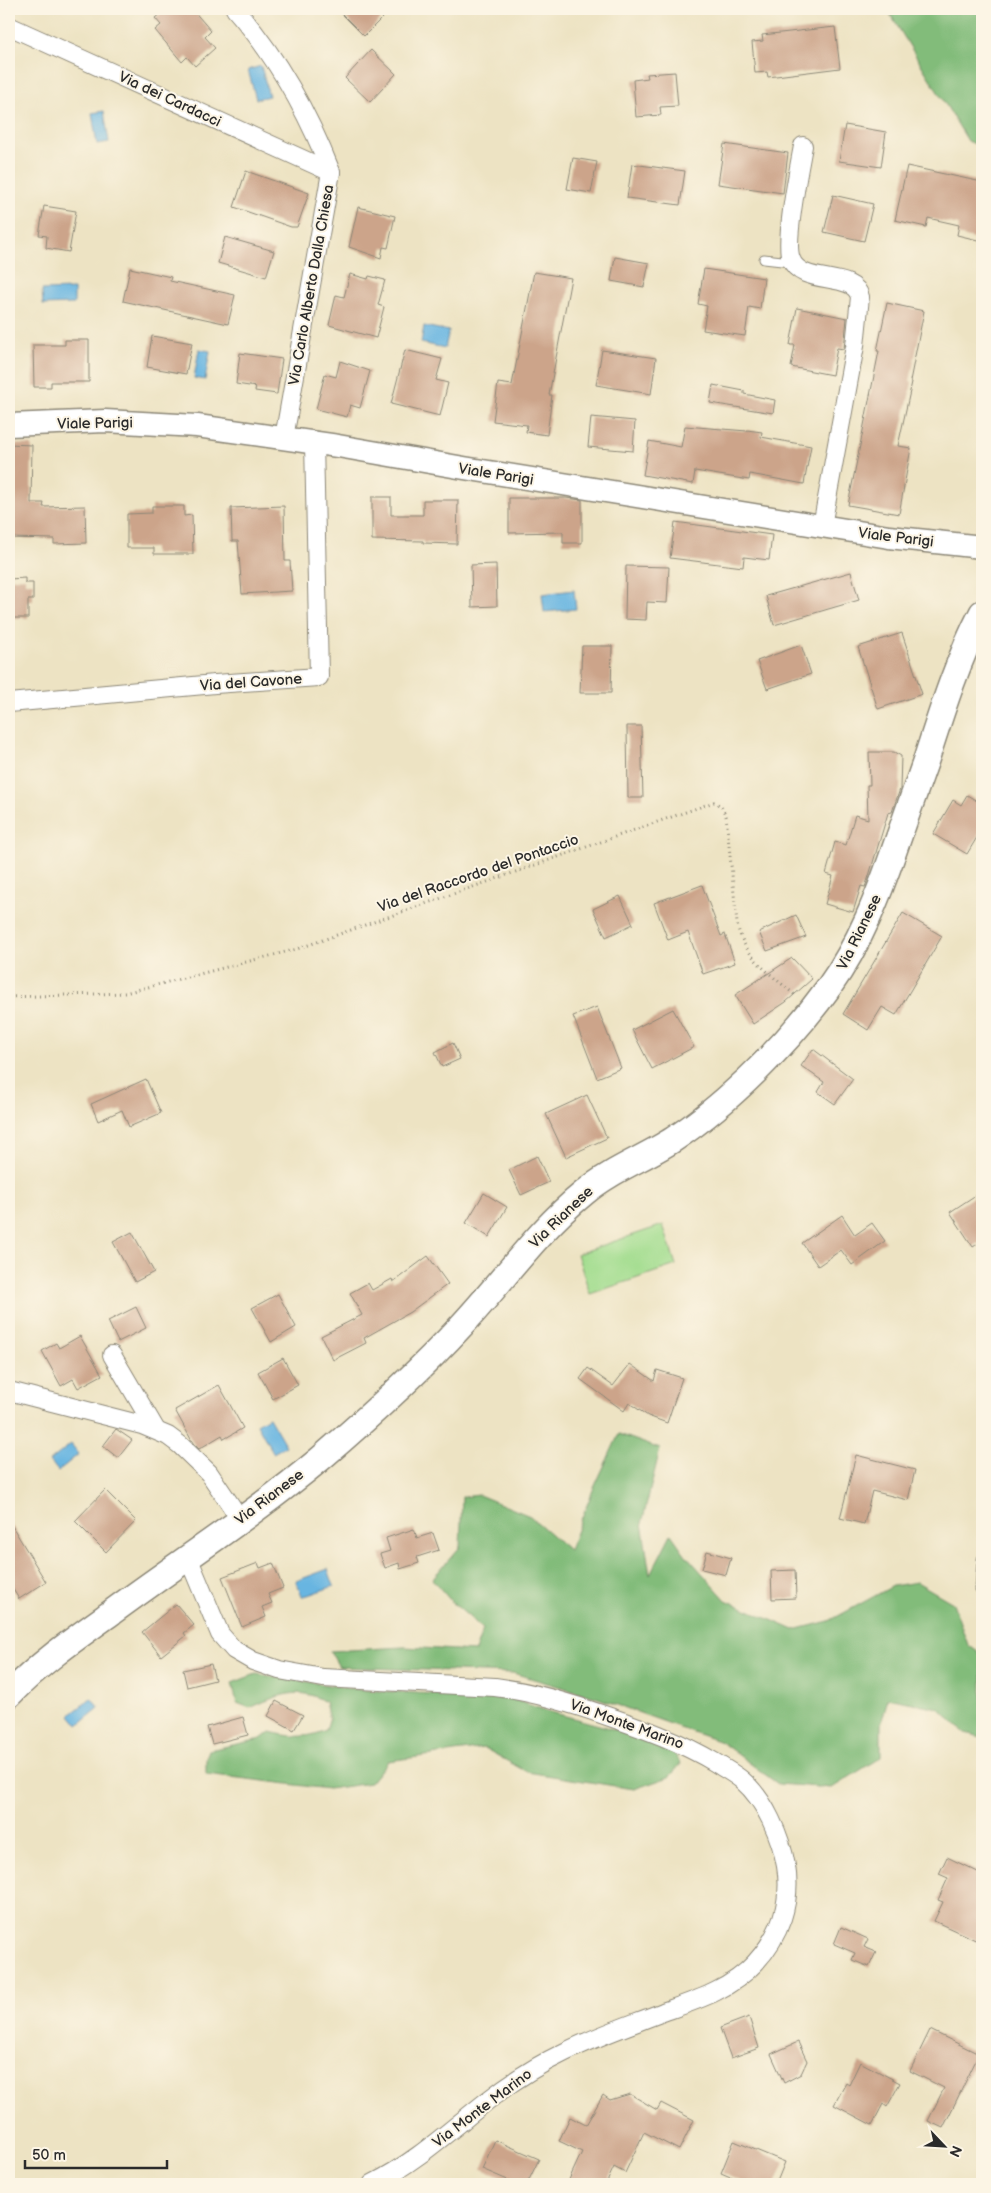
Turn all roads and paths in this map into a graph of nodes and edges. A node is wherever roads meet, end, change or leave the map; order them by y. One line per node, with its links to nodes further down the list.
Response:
1 (235, 9): 6 (street, Via Carlo Alberto Dalla Chiesa)
2 (980, 9): 3 (path)
3 (982, 13)
4 (9, 26): 6 (street, Via dei Cardacci)
5 (802, 146): 8 (street)
6 (331, 172): 10 (street, Via Carlo Alberto Dalla Chiesa)
7 (764, 259): 8 (lane)
8 (791, 262): 12 (street)
9 (9, 425): 10 (street, Viale Parigi)
10 (284, 438): 11 (street, Viale Parigi)
11 (314, 442): 12 (street, Viale Parigi); 15 (street, Via del Cavone)
12 (822, 526): 13 (street, Viale Parigi)
13 (982, 547)
14 (982, 613): 17 (main road, Via Rianese)
15 (9, 703)
16 (9, 997): 17 (path, Via del Raccordo del Pontaccio)
17 (812, 1010): 21 (main road, Via Rianese)
18 (112, 1355): 20 (street)
19 (9, 1391): 20 (street)
20 (156, 1430): 21 (street)
21 (240, 1519): 22 (main road, Via Rianese)
22 (188, 1557): 25 (main road, Via Rianese); 26 (street, Via Monte Marino)
23 (982, 1559): 24 (lane)
24 (980, 1589)
25 (9, 1695)
26 (372, 2184)

